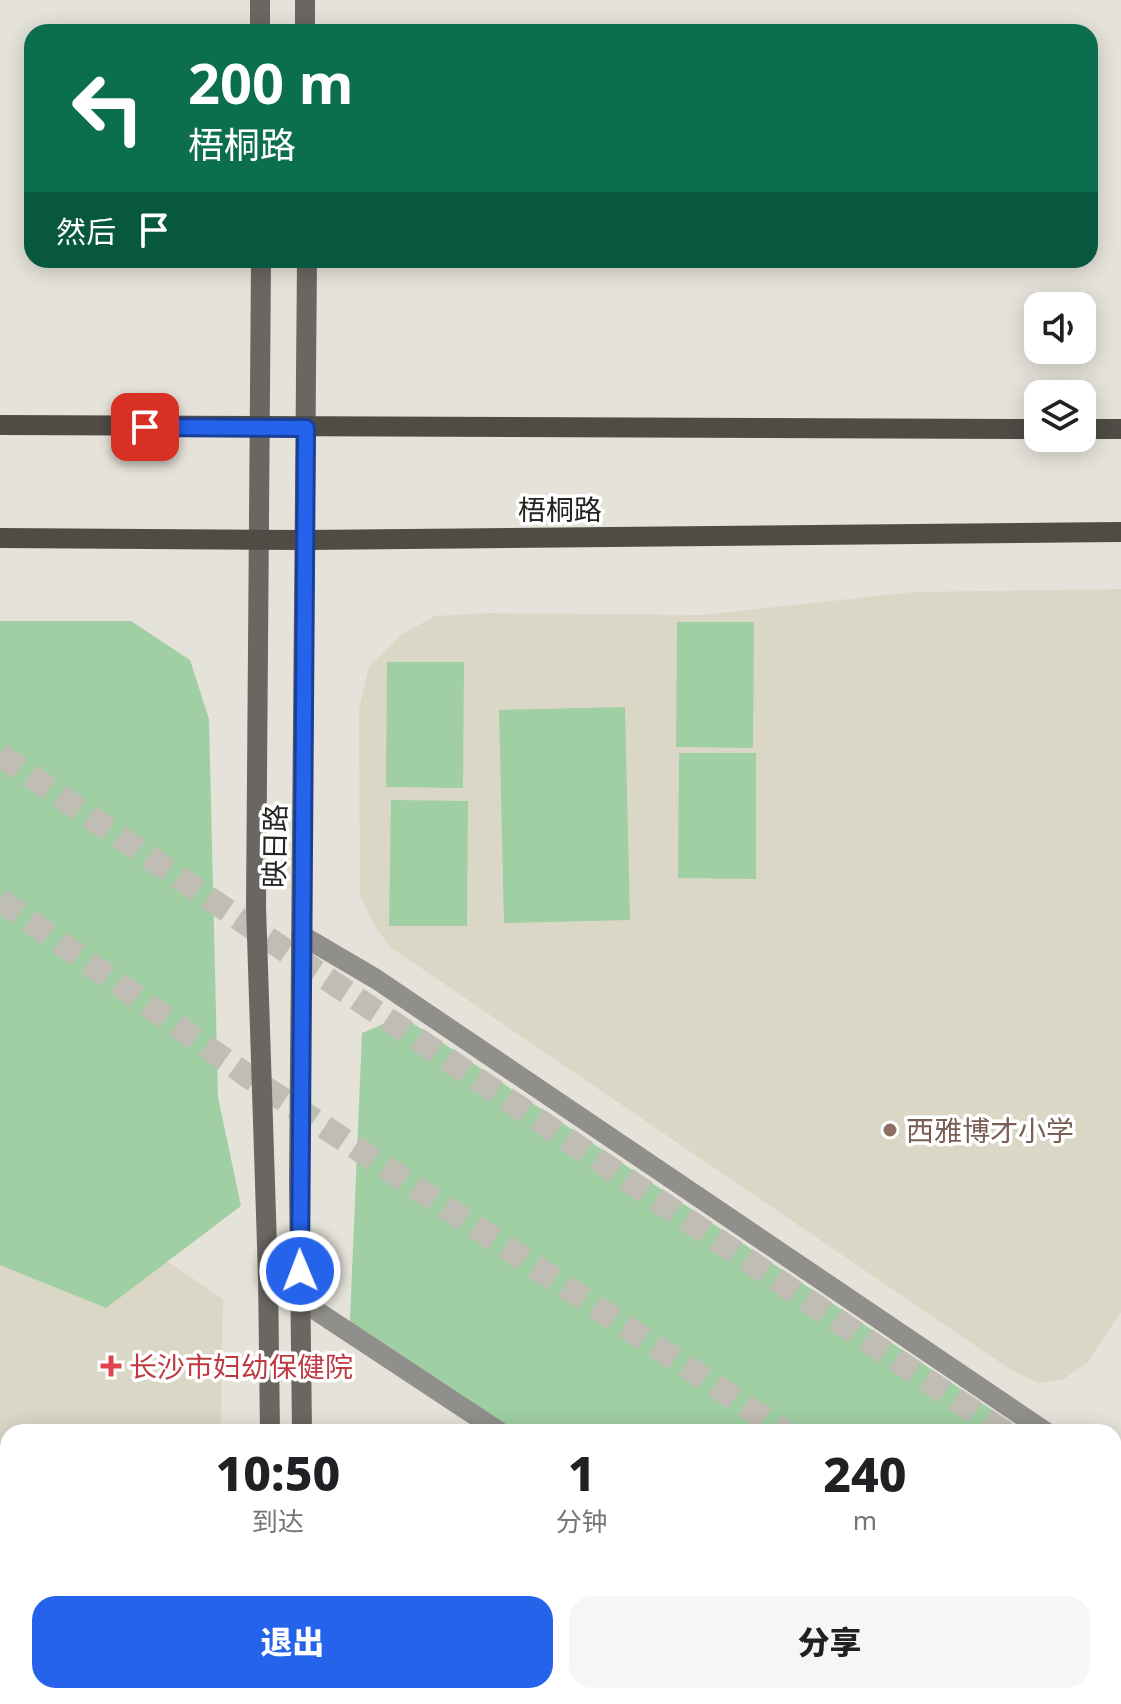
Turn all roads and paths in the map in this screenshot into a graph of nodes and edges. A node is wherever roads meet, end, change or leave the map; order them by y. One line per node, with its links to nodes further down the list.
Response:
1 (260, 0): 3 (main road)
2 (305, 0): 4 (main road)
3 (260, 24)
4 (305, 24)
5 (261, 268): 8 (main road)
6 (307, 268): 9 (main road, 映日路)
7 (0, 425): 8 (main road)
8 (261, 428): 9 (main road); 15 (main road)
9 (306, 428): 10 (main road); 16 (main road, 映日路)
10 (1024, 429)
11 (1096, 429): 12 (main road)
12 (1121, 429)
13 (1121, 532): 16 (main road, 梧桐路)
14 (0, 538): 15 (main road, 梧桐路)
15 (260, 540): 16 (main road, 梧桐路); 19 (main road)
16 (305, 540): 17 (main road, 映日路)
17 (301, 935): 18 (main road, 映日路); 22 (street)
18 (300, 1300): 20 (main road, 映日路); 21 (street)
19 (270, 1424)
20 (302, 1424)
21 (488, 1424)
22 (1034, 1424)

